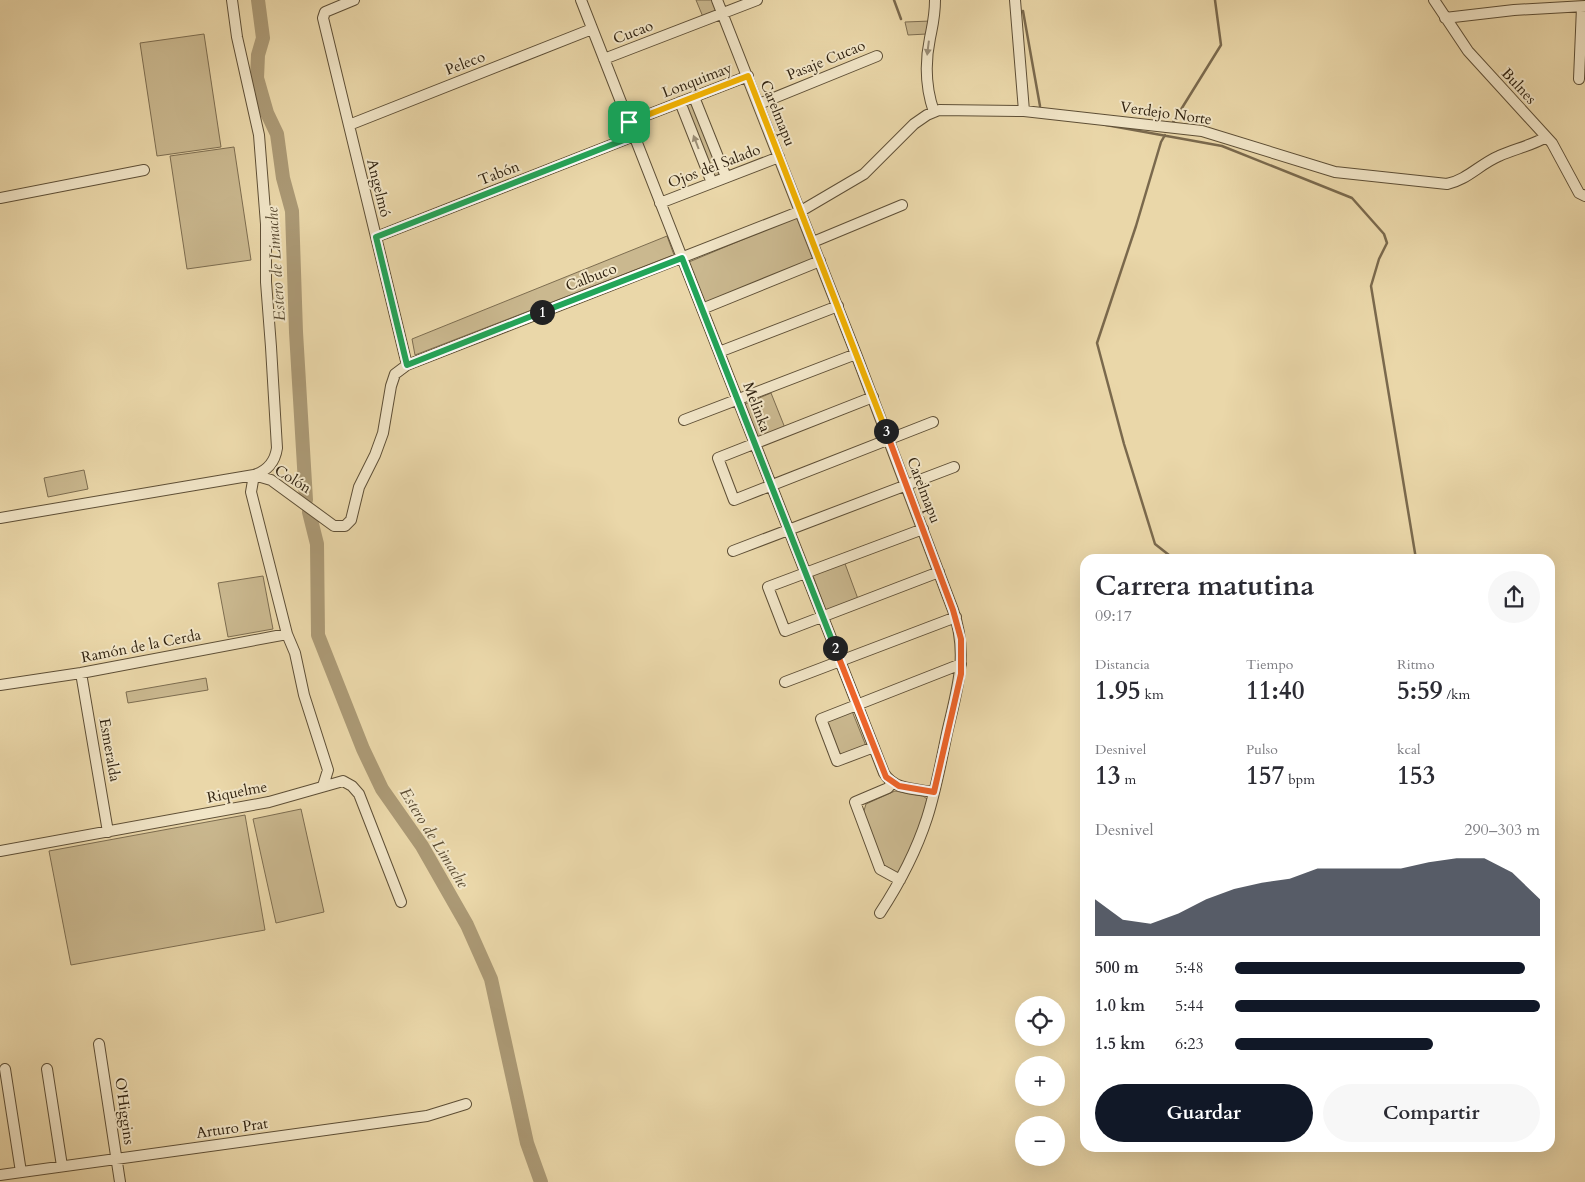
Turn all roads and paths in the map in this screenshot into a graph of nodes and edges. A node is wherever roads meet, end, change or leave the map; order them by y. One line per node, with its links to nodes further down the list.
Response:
1 (232, 0): 53 (street)
2 (354, 0): 24 (street, Angelmó)
3 (581, 0): 12 (street, Melinka)
4 (718, 0): 10 (street, Carelmapu)
5 (757, 0): 10 (street, Cucao)
6 (935, 0): 22 (street, one-way to 22)
7 (1015, 0): 21 (street)
8 (1434, 0): 11 (street, Bulnes)
9 (1583, 6): 11 (street); 13 (street)
10 (723, 13): 15 (street, Cucao); 16 (street, Carelmapu)
11 (1445, 18): 26 (street, Bulnes)
12 (592, 30): 15 (street, Melinka); 24 (street, Peleco)
13 (1583, 34): 17 (street)
14 (877, 56): 20 (street, Pasaje Cucao)
15 (604, 59): 23 (street, Melinka)
16 (748, 76): 18 (street, Lonquimay); 20 (street, Carelmapu)
17 (1579, 79)
18 (694, 97): 19 (street, Lonquimay); 29 (street)
19 (680, 102): 23 (street, Lonquimay); 30 (street, one-way to 19)
20 (758, 104): 27 (street, Carelmapu)
21 (1024, 111): 22 (street, Verdejo Norte); 26 (street, Verdejo Norte)
22 (934, 112): 35 (street, Verdejo Norte)
23 (629, 122): 25 (street, Melinka)
24 (349, 125): 36 (street, Angelmó)
25 (634, 136): 33 (street, Melinka); 36 (street, Tabón)
26 (1546, 137): 31 (street, Bulnes)
27 (779, 157): 29 (street, Ojos del Salado); 35 (street, Carelmapu)
28 (144, 170): 32 (street)
29 (726, 177): 30 (street, Ojos del Salado)
30 (712, 183): 33 (street, Ojos del Salado)
31 (1582, 194)
32 (0, 198)
33 (660, 203): 38 (street, Melinka)
34 (902, 205): 37 (street)
35 (800, 210): 37 (street, Carelmapu); 38 (street, Calbuco)
36 (376, 237): 44 (street, Angelmó)
37 (813, 242): 39 (street, Carelmapu)
38 (682, 258): 41 (street, Melinka); 44 (street, Calbuco)
39 (820, 261): 40 (street, Carelmapu); 41 (street)
40 (838, 306): 42 (street); 43 (street, Carelmapu)
41 (702, 309): 42 (street, Melinka)
42 (719, 352): 47 (street, Melinka)
43 (856, 354): 46 (street, Carelmapu); 47 (street)
44 (407, 365): 45 (street, Calbuco)
45 (395, 374): 53 (street, Colón)
46 (873, 397): 50 (street, Carelmapu); 51 (street)
47 (738, 399): 48 (street); 51 (street, Melinka)
48 (684, 420)
49 (933, 422): 50 (street)
50 (889, 440): 54 (street, Carelmapu); 55 (street)
51 (755, 444): 55 (street, Melinka); 55 (street)
52 (954, 467): 54 (street)
53 (254, 475): 56 (street, Colón); 64 (street)
54 (906, 484): 57 (street); 58 (street, Carelmapu)
55 (771, 486): 57 (street, Melinka)
56 (0, 518)
57 (788, 529): 59 (street); 61 (street, Melinka)
58 (923, 529): 60 (street, Carelmapu); 61 (street)
59 (733, 551)
60 (939, 572): 62 (street); 63 (street, Carelmapu)
61 (805, 573): 62 (street, Melinka); 62 (street)
62 (822, 616): 65 (street, Melinka)
63 (956, 617): 65 (street); 66 (street, Carelmapu)
64 (287, 634): 67 (street, Ramón de la Cerda); 73 (street)
65 (840, 661): 68 (street); 70 (street, Melinka)
66 (961, 664): 70 (street); 74 (street, Carelmapu)
67 (81, 673): 69 (street, Ramón de la Cerda); 75 (street, Esmeralda)
68 (785, 682)
69 (0, 685)
70 (857, 705): 71 (street, Melinka); 71 (street)
71 (874, 747): 72 (street, Melinka)
72 (892, 783): 74 (street); 77 (street)
73 (323, 786): 75 (street, Riquelme); 78 (street, Riquelme)
74 (934, 792): 77 (street, Carelmapu)
75 (108, 832): 76 (street, Riquelme)
76 (0, 850)
77 (900, 880): 79 (street, Carelmapu)
78 (401, 902)
79 (880, 913)
80 (100, 1044): 84 (street, O'Higgins)
81 (5, 1069): 86 (street)
82 (47, 1069): 85 (street)
83 (466, 1104): 84 (street, Arturo Prat)
84 (117, 1159): 85 (street, Arturo Prat); 88 (street, O'Higgins)
85 (62, 1166): 86 (street, Arturo Prat)
86 (21, 1172): 87 (street, Arturo Prat)
87 (0, 1175)
88 (120, 1182)

